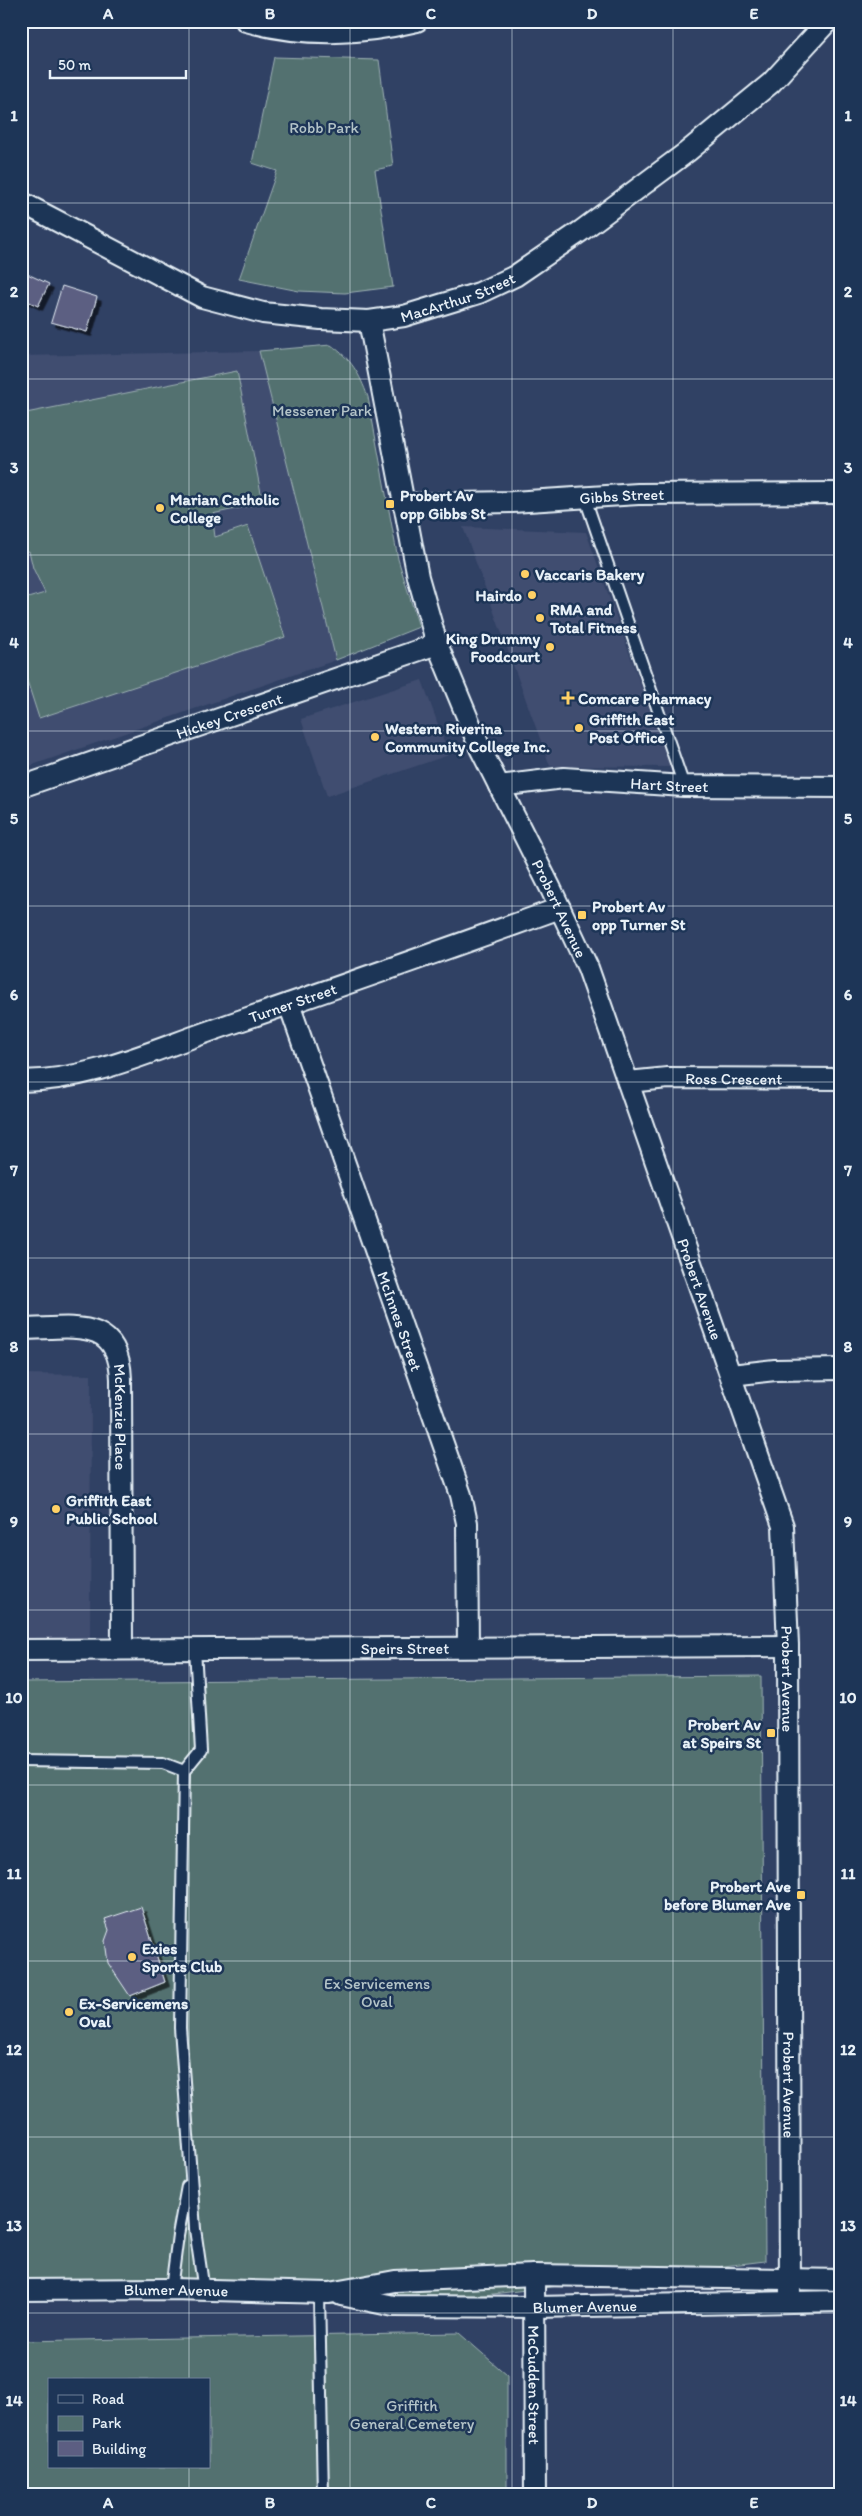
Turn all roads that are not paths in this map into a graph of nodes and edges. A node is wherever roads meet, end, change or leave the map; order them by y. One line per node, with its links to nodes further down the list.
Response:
1 (246, 21): 2 (street)
2 (417, 21)
3 (828, 21): 5 (street, MacArthur Street)
4 (21, 202): 5 (street, MacArthur Street)
5 (369, 321): 8 (street, Probert Avenue)
6 (841, 493): 7 (street, Gibbs Street)
7 (585, 498): 8 (street, Gibbs Street); 11 (lane)
8 (403, 504): 9 (street, Probert Avenue)
9 (437, 644): 10 (street, Probert Avenue); 12 (street, Hickey Crescent)
10 (498, 786): 11 (street, Hart Street); 14 (street, Probert Avenue)
11 (684, 786): 13 (street, Hart Street)
12 (21, 787)
13 (841, 787)
14 (560, 908): 15 (street, Turner Street); 18 (street, Probert Avenue)
15 (289, 1004): 17 (street, Turner Street); 23 (street, McInnes Street)
16 (841, 1079): 18 (street, Ross Crescent)
17 (21, 1081)
18 (628, 1082): 21 (street, Probert Avenue)
19 (21, 1329): 24 (street, McKenzie Place)
20 (841, 1369): 21 (street)
21 (731, 1375): 22 (street, Probert Avenue)
22 (788, 1646): 23 (street, Speirs Street); 31 (street, Probert Avenue)
23 (468, 1647): 25 (street, Speirs Street)
24 (122, 1649): 25 (street, Speirs Street); 26 (street, Speirs Street)
25 (195, 1649): 28 (lane)
26 (21, 1650)
27 (21, 1760): 28 (lane)
28 (184, 1771): 29 (lane)
29 (189, 2172): 34 (lane); 35 (lane)
30 (534, 2276): 31 (street, Blumer Avenue); 36 (street, Blumer Avenue); 39 (street, McCudden Street)
31 (790, 2280): 32 (street, Blumer Avenue); 37 (street, Probert Avenue)
32 (841, 2280)
33 (21, 2290): 34 (street, Blumer Avenue)
34 (171, 2290): 35 (street, Blumer Avenue)
35 (204, 2291): 36 (street, Blumer Avenue)
36 (324, 2293): 39 (street, Blumer Avenue); 40 (lane)
37 (790, 2301): 38 (street, Blumer Avenue); 39 (street, Blumer Avenue)
38 (841, 2301)
39 (535, 2307): 41 (street, McCudden Street)
40 (322, 2495)
41 (535, 2495)

